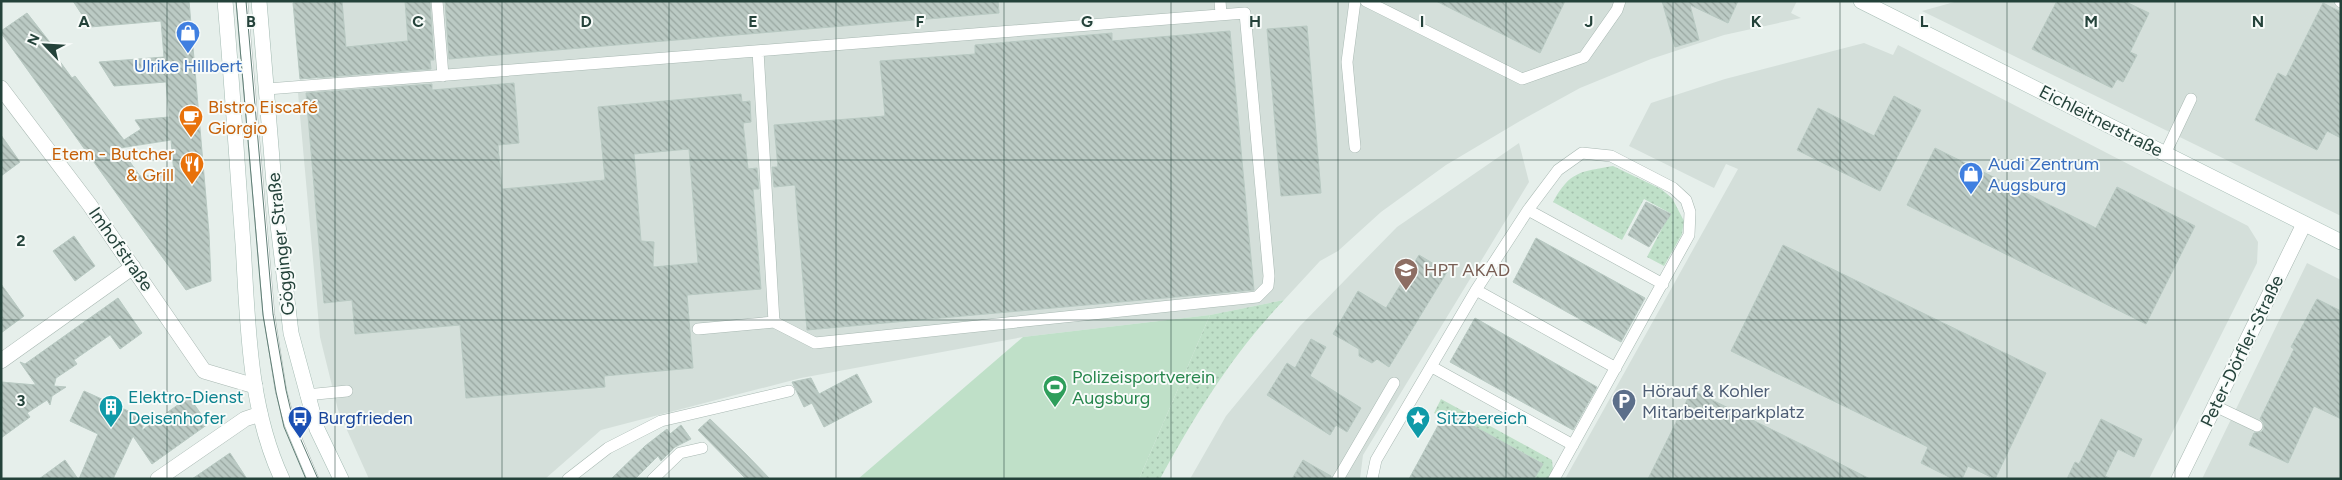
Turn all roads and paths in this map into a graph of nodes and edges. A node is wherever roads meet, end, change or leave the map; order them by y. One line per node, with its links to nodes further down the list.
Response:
1 (225, 1): 30 (main road, Gögginger Straße)
2 (242, 1): 42 (lane)
3 (259, 1): 14 (main road, Gögginger Straße)
4 (436, 1): 12 (lane)
5 (1220, 1): 10 (lane)
6 (1356, 1): 16 (lane)
7 (1366, 1): 8 (lane)
8 (1620, 1)
9 (1862, 1): 17 (main road, Eichleitnerstraße)
10 (1221, 14): 11 (lane); 24 (lane)
11 (758, 51): 12 (lane); 24 (lane)
12 (443, 76): 14 (lane)
13 (1, 88): 21 (main road, Imhofstraße)
14 (267, 89): 33 (main road, Gögginger Straße)
15 (2191, 99): 17 (lane)
16 (1355, 146)
17 (2165, 154): 19 (main road, Eichleitnerstraße)
18 (1528, 210): 22 (lane); 22 (lane); 23 (lane)
19 (2304, 224): 20 (main road, Eichleitnerstraße); 34 (main road, Peter-Dörfler-Straße)
20 (2341, 242)
21 (134, 267): 26 (main road); 30 (main road, Imhofstraße)
22 (1663, 284): 28 (lane)
23 (1476, 290): 27 (lane); 28 (lane)
24 (774, 322): 25 (lane)
25 (698, 329)
26 (1, 361)
27 (1432, 367): 37 (lane); 46 (lane)
28 (1616, 368): 37 (lane)
29 (1394, 383): 45 (lane)
30 (255, 386): 35 (main road, Gögginger Straße)
31 (347, 391): 33 (lane)
32 (789, 391): 44 (lane)
33 (306, 395): 43 (main road, Gögginger Straße)
34 (2215, 406): 36 (lane); 48 (main road, Peter-Dörfler-Straße)
35 (260, 414): 40 (main road); 41 (main road, Gögginger Straße)
36 (2257, 426)
37 (1573, 445): 47 (lane)
38 (702, 448): 39 (lane)
39 (658, 476)
40 (158, 479)
41 (282, 479)
42 (313, 479)
43 (341, 479)
44 (568, 479)
45 (1338, 479)
46 (1372, 479)
47 (1554, 479)
48 (2179, 479)

